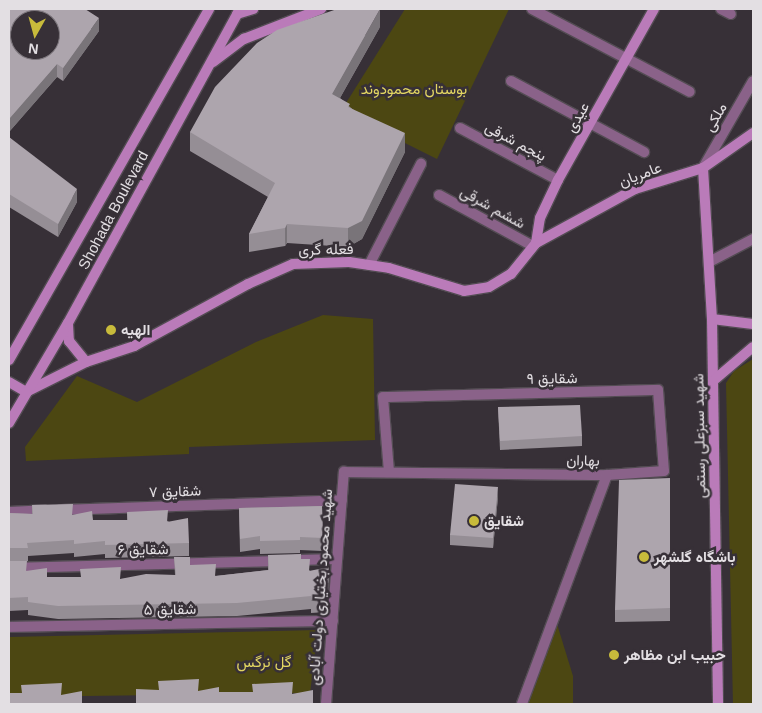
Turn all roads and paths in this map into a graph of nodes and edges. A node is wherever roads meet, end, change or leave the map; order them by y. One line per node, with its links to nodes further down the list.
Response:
1 (210, 9): 30 (street, Shohada Boulevard)
2 (253, 9): 7 (street)
3 (321, 9): 10 (street)
4 (532, 9): 9 (street)
5 (654, 9): 9 (street, عیدی)
6 (721, 9): 8 (street)
7 (239, 11): 10 (street, Shohada Boulevard)
8 (731, 14)
9 (628, 57): 13 (street); 14 (street, عیدی)
10 (209, 64): 27 (street, Shohada Boulevard)
11 (512, 81): 14 (street)
12 (753, 81): 19 (street, ملکی)
13 (690, 92)
14 (591, 122): 17 (street); 20 (street, عیدی)
15 (460, 128): 20 (street, پنجم شرقی)
16 (753, 133): 19 (street, عامریان)
17 (644, 152)
18 (421, 164): 25 (street)
19 (703, 168): 23 (street, عامریان); 24 (street, شهید سبزعلی رستمی)
20 (558, 180): 23 (street, عیدی)
21 (439, 194): 23 (street, ششم شرقی)
22 (753, 239): 24 (street)
23 (535, 244): 25 (street, فعله گری)
24 (709, 262): 26 (street, شهید سبزعلی رستمی)
25 (369, 265): 31 (street, فعله گری)
26 (712, 319): 28 (street); 32 (street, شهید سبزعلی رستمی)
27 (68, 324): 31 (street); 34 (street, Shohada Boulevard)
28 (753, 324)
29 (753, 347): 32 (street)
30 (9, 360)
31 (86, 362): 34 (street, فعله گری)
32 (713, 381): 47 (street, شهید سبزعلی رستمی)
33 (9, 382): 34 (street)
34 (26, 392): 35 (street, Shohada Boulevard)
35 (9, 422)
36 (344, 472): 37 (street, بهاران); 39 (street, شهید محمود بختیاری دولت آبادی)
37 (389, 472): 38 (street, بهاران); 38 (street, شقایق ۹)
38 (607, 475): 46 (street, بهاران)
39 (342, 500): 40 (street, شقایق ۷); 41 (street, شهید محمود بختیاری دولت آبادی)
40 (9, 512)
41 (338, 559): 42 (street, شقایق ۶); 43 (street, شهید محمود بختیاری دولت آبادی)
42 (9, 568)
43 (333, 621): 44 (street, شقایق ۵); 45 (street, شهید محمود بختیاری دولت آبادی)
44 (9, 627)
45 (326, 704)
46 (522, 704)
47 (718, 704)

